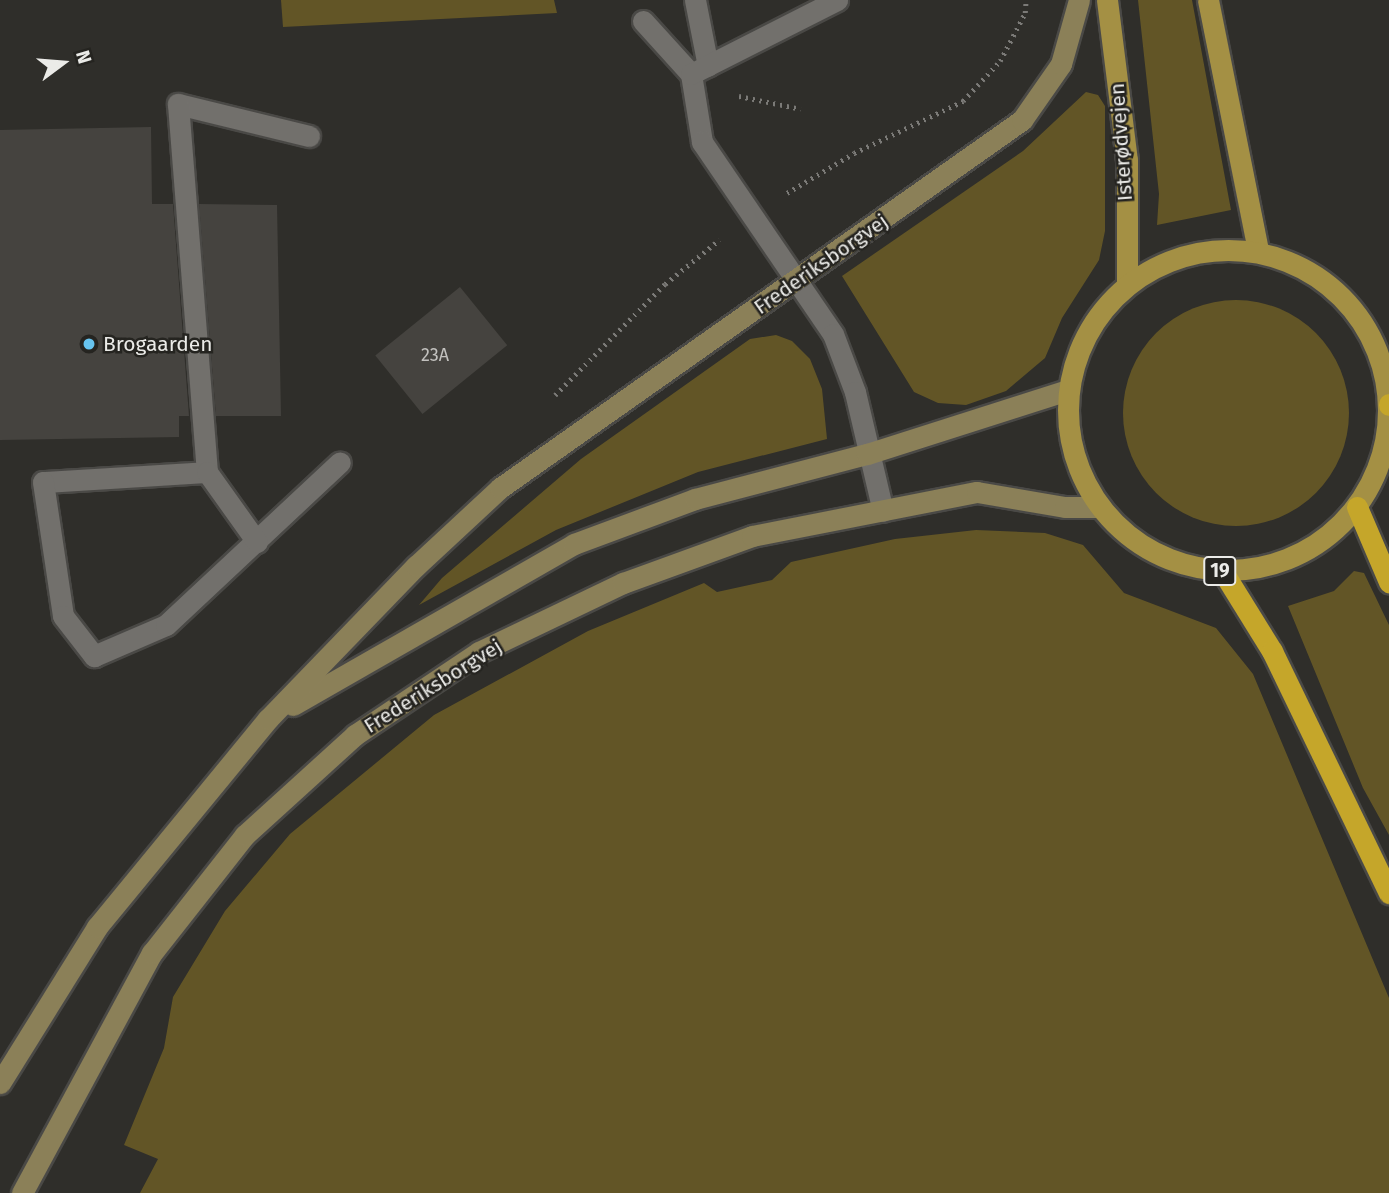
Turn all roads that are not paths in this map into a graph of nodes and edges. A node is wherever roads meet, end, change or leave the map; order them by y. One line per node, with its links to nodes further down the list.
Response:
1 (695, 0): 7 (lane)
2 (837, 0): 7 (lane)
3 (1079, 0): 10 (street, Frederiksborgvej)
4 (1107, 0): 11 (main road, Isterødvejen)
5 (1208, 0): 9 (main road)
6 (643, 20): 7 (lane)
7 (700, 70): 10 (lane)
8 (309, 136): 16 (lane)
9 (1258, 251): 11 (main road, 19); 13 (main road, 19)
10 (798, 281): 14 (lane); 23 (street, Frederiksborgvej)
11 (1126, 284): 12 (main road, 19)
12 (1068, 390): 14 (street, Frederiksborgvej); 17 (main road, 19)
13 (1389, 405): 18 (main road, 19)
14 (867, 454): 19 (lane); 23 (street, Frederiksborgvej)
15 (340, 462): 20 (lane)
16 (207, 472): 20 (lane); 20 (lane)
17 (1099, 507): 19 (street, Frederiksborgvej); 21 (main road, 19)
18 (1357, 507): 21 (main road, 19); 22 (highway)
19 (883, 511): 26 (street, Frederiksborgvej)
20 (257, 541)
21 (1223, 572): 24 (highway, 19)
22 (1389, 582)
23 (268, 719): 25 (street, Frederiksborgvej)
24 (1389, 892)
25 (0, 1083)
26 (22, 1193)

